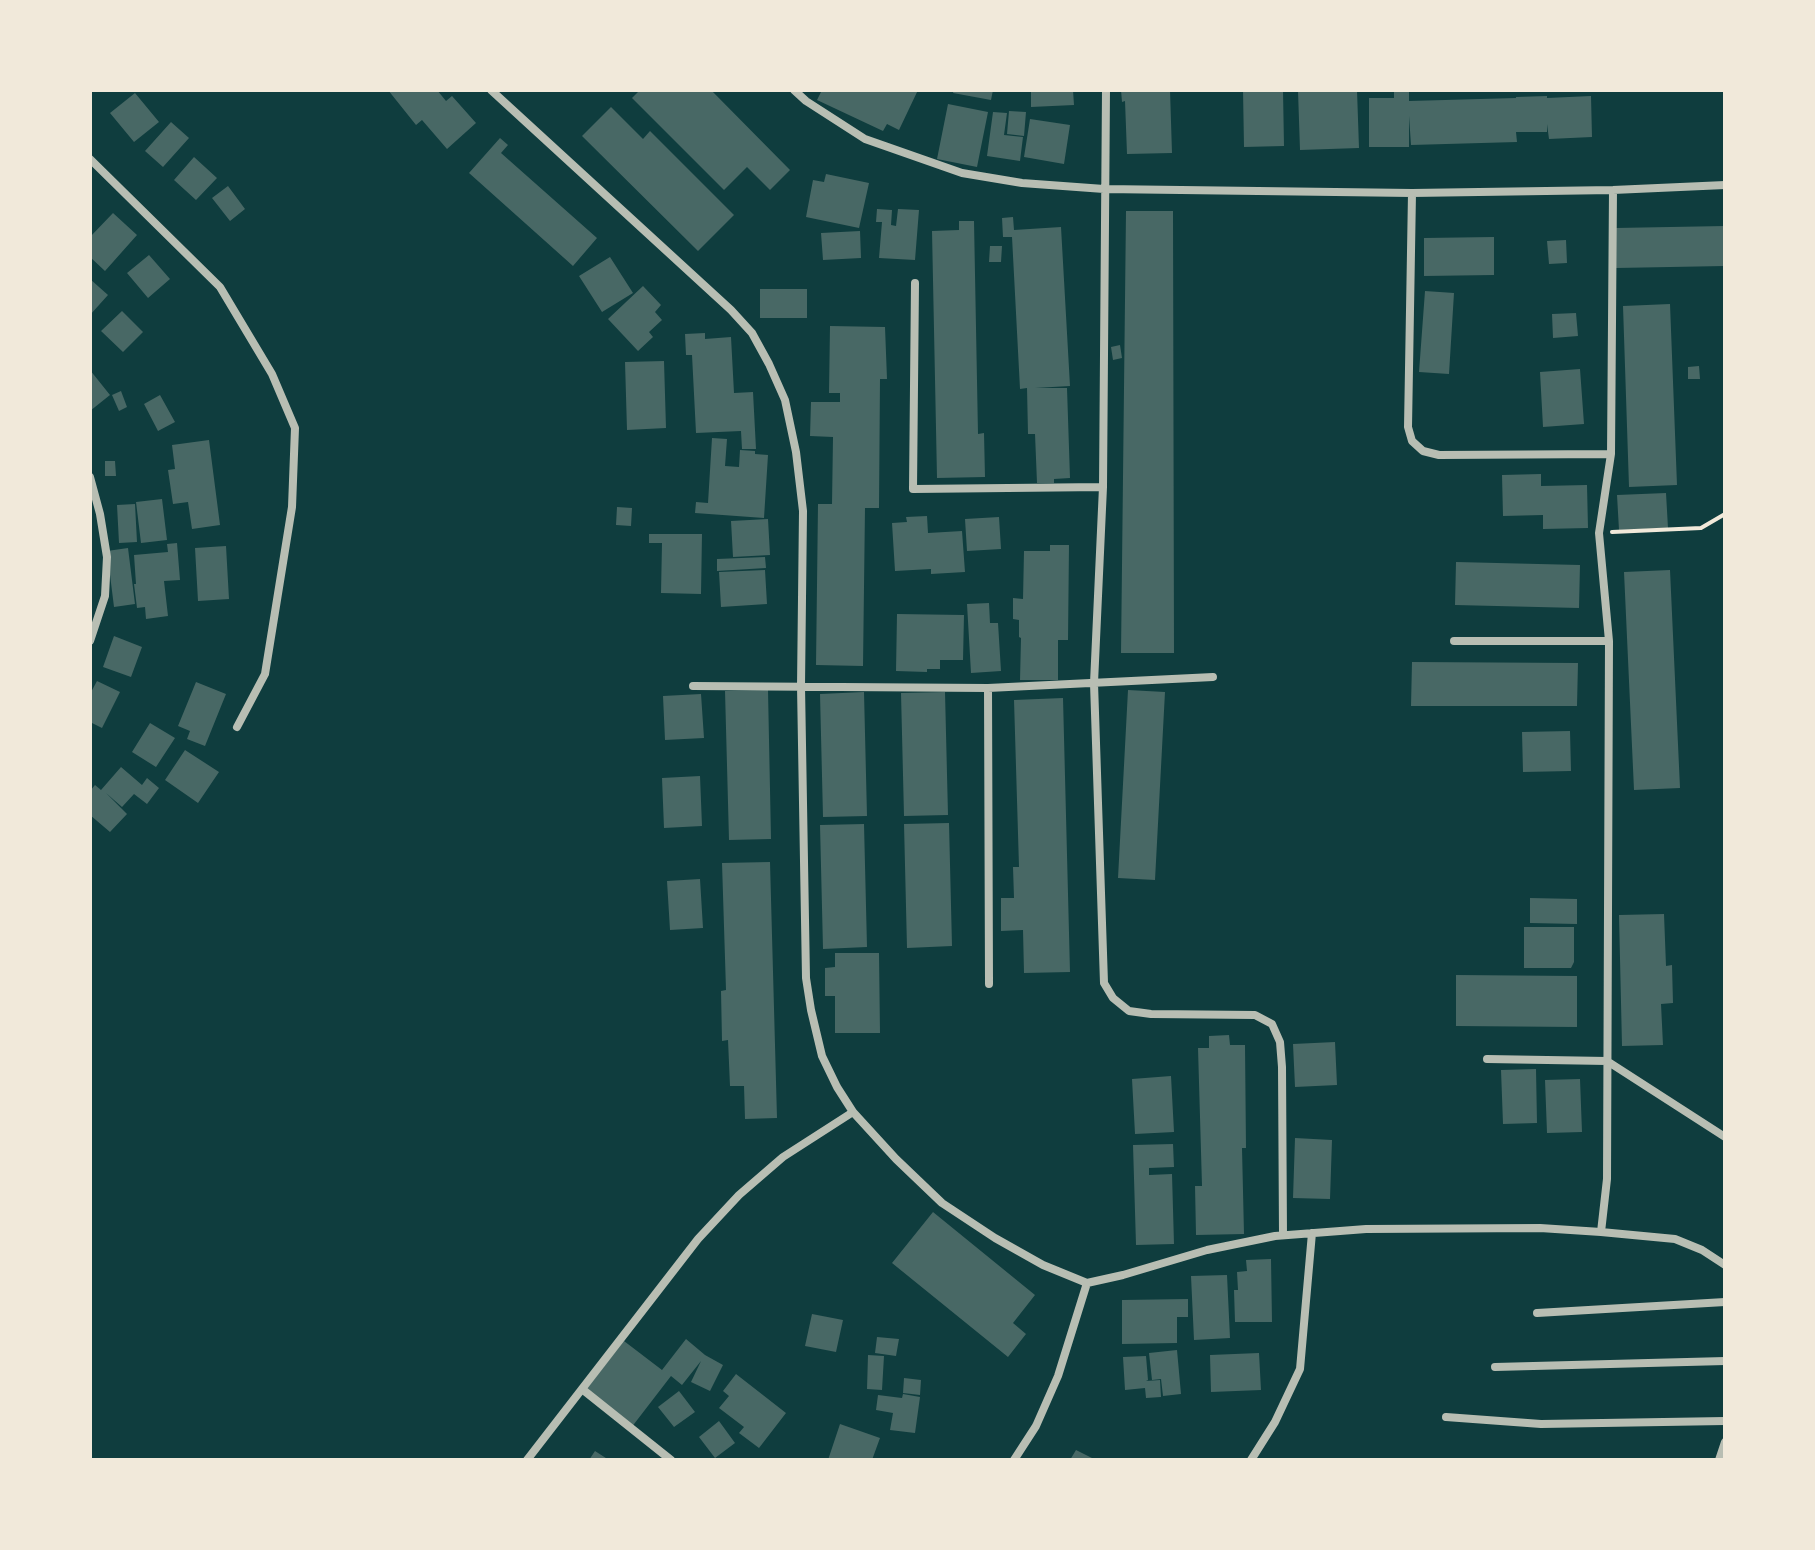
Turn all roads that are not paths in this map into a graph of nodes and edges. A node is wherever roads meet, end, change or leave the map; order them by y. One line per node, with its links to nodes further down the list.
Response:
1 (491, 90): 5 (street)
2 (509, 90): 5 (street)
3 (794, 90): 8 (street)
4 (1106, 90): 8 (street)
5 (501, 99): 21 (street)
6 (90, 159): 23 (street)
7 (1725, 185): 9 (street)
8 (1104, 189): 10 (street); 14 (street)
9 (1613, 190): 10 (street); 12 (street)
10 (1412, 193): 12 (street)
11 (915, 283): 14 (street)
12 (1611, 454): 17 (street)
13 (90, 477): 15 (street)
14 (1103, 487): 19 (street)
15 (90, 641)
16 (1454, 641): 17 (street)
17 (1609, 641): 26 (street)
18 (1213, 677): 19 (street)
19 (1094, 683): 22 (street); 31 (street)
20 (693, 686): 21 (street)
21 (801, 686): 22 (street); 27 (street)
22 (988, 688): 24 (street)
23 (237, 727)
24 (989, 984)
25 (1487, 1059): 26 (street)
26 (1607, 1061): 28 (street); 29 (street)
27 (853, 1112): 33 (street); 38 (street)
28 (1725, 1137)
29 (1601, 1232): 30 (street); 32 (street)
30 (1312, 1233): 31 (street); 45 (street)
31 (1283, 1235): 33 (street)
32 (1725, 1265)
33 (1087, 1283): 44 (street)
34 (1725, 1302): 35 (street)
35 (1537, 1313)
36 (1725, 1361): 37 (street)
37 (1495, 1367)
38 (582, 1389): 42 (street); 43 (street)
39 (1446, 1417): 40 (street)
40 (1725, 1421)
41 (1725, 1442): 46 (street)
42 (527, 1460)
43 (671, 1460)
44 (1014, 1460)
45 (1251, 1460)
46 (1719, 1460)

